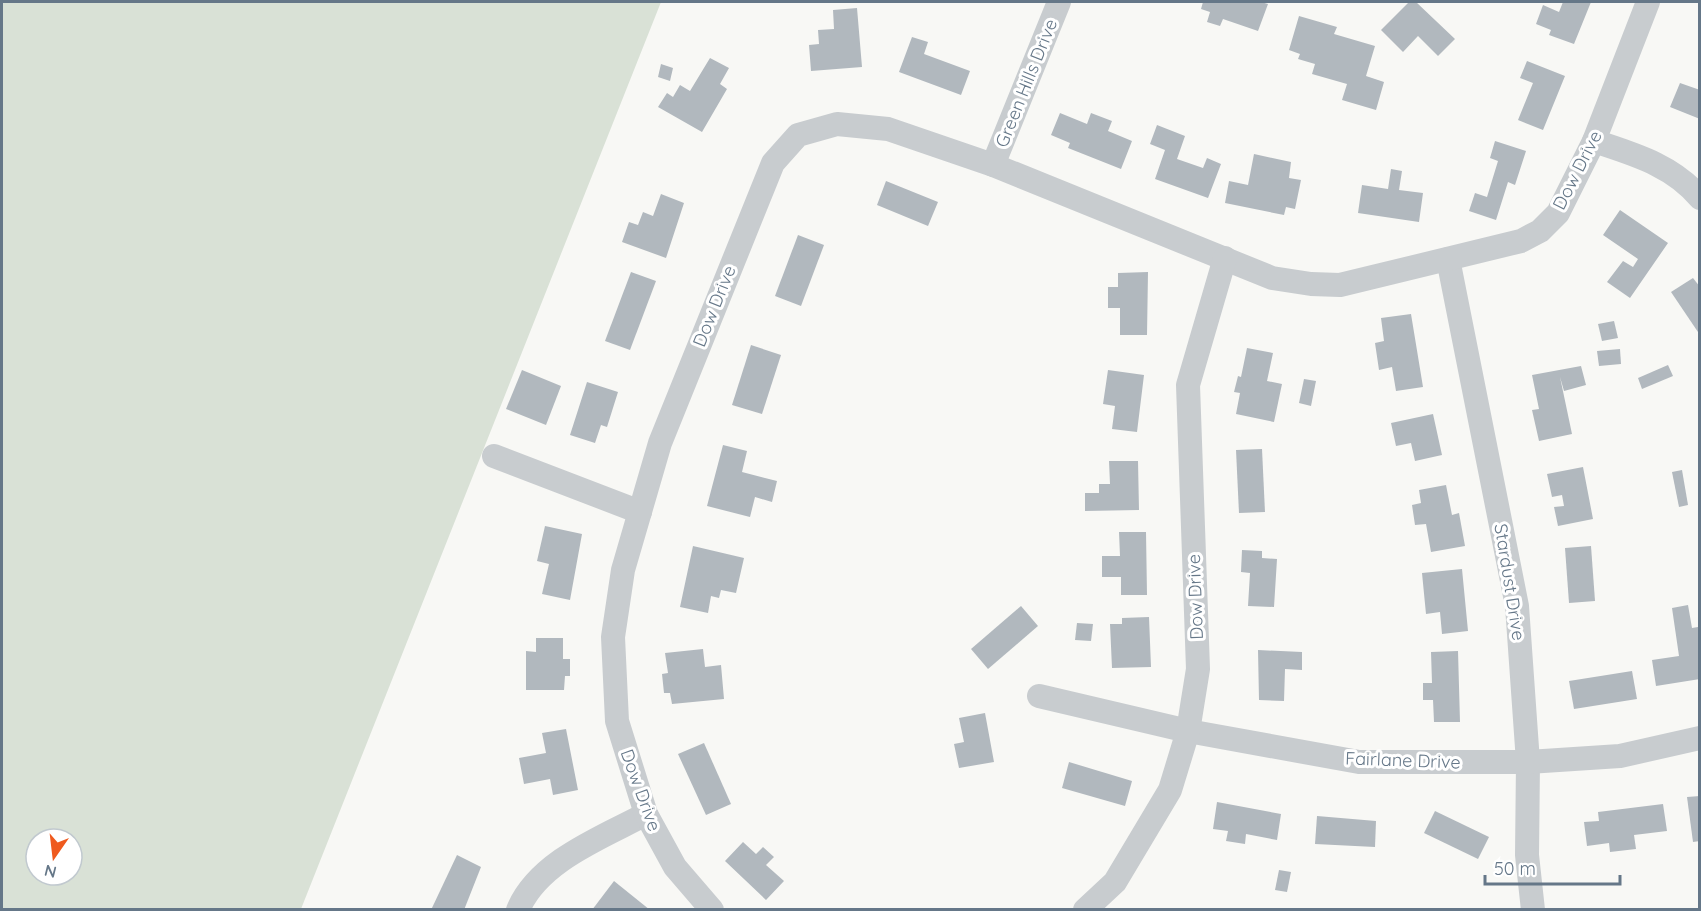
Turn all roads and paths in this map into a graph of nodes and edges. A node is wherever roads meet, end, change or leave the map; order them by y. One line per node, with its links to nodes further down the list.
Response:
1 (1059, 2): 4 (street, Green Hills Drive)
2 (1648, 2): 3 (street, Dow Drive)
3 (1594, 141): 5 (street); 7 (street, Dow Drive)
4 (993, 165): 6 (street, Dow Drive); 9 (street, Dow Drive)
5 (1700, 198)
6 (1225, 258): 7 (street, Dow Drive); 11 (street, Dow Drive)
7 (1448, 259): 13 (street, Stardust Drive)
8 (494, 456): 9 (street)
9 (640, 512): 14 (street, Dow Drive)
10 (1039, 696): 11 (street, Fairlane Drive)
11 (1188, 731): 13 (street, Fairlane Drive); 17 (street, Dow Drive)
12 (1700, 738): 13 (street, Fairlane Drive)
13 (1528, 762): 18 (street, Stardust Drive)
14 (646, 814): 15 (street); 16 (street, Dow Drive)
15 (518, 909)
16 (712, 909)
17 (1084, 909)
18 (1533, 909)

